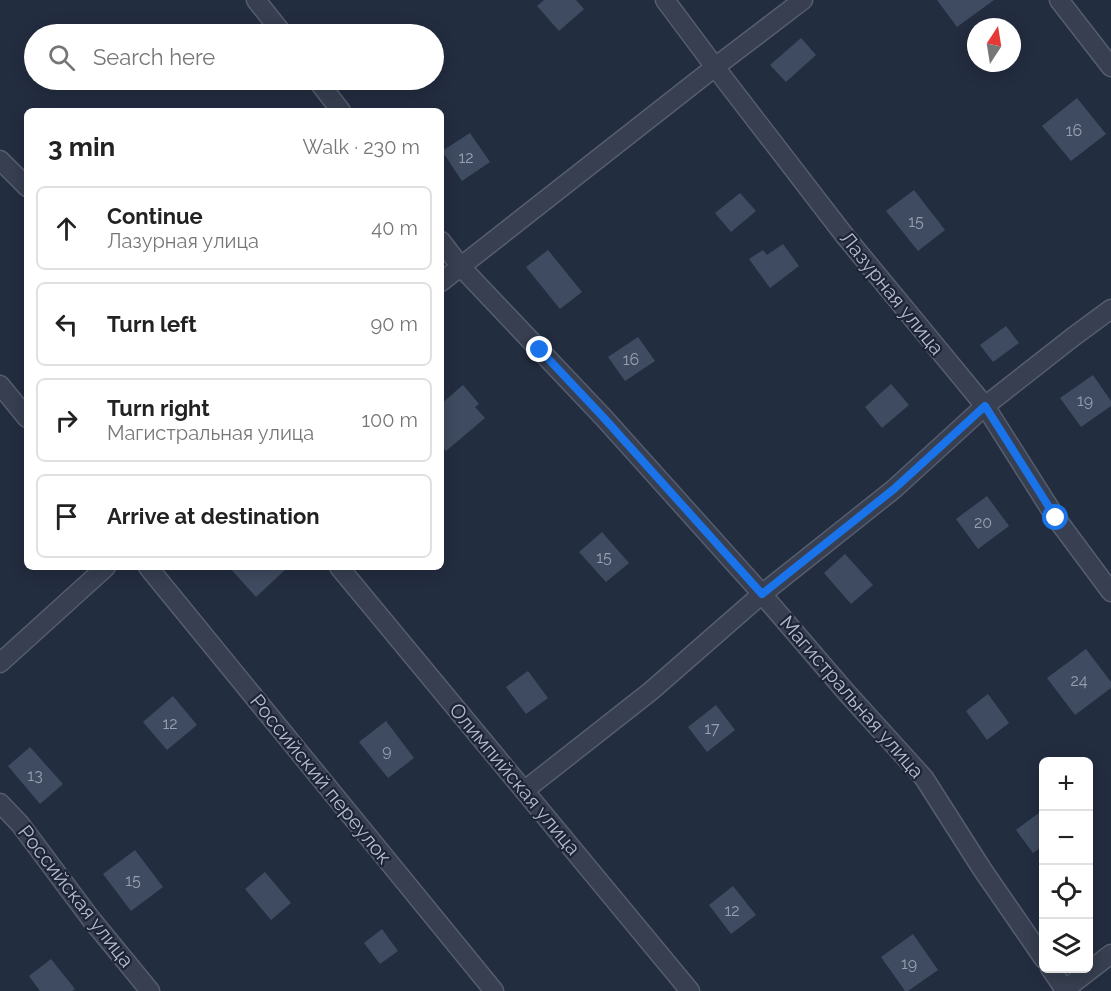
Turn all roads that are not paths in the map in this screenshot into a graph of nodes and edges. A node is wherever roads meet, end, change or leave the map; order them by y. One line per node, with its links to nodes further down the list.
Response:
1 (256, 0): 5 (street)
2 (665, 0): 6 (street, Лазурная улица)
3 (803, 0): 6 (street)
4 (1059, 0): 7 (street)
5 (275, 24)
6 (715, 67): 13 (street); 17 (street, Лазурная улица)
7 (1111, 67)
8 (325, 90): 9 (street)
9 (339, 108)
10 (0, 160): 11 (street)
11 (24, 184)
12 (444, 245): 13 (street, Магистральная улица)
13 (461, 267): 14 (street); 23 (street, Магистральная улица)
14 (444, 280)
15 (1111, 309): 17 (street)
16 (0, 385): 18 (street)
17 (985, 406): 22 (street, Лазурная улица); 23 (street)
18 (24, 414)
19 (103, 570): 24 (street)
20 (150, 570): 31 (street, Российский переулок)
21 (342, 570): 25 (street, Олимпийская улица)
22 (1111, 592)
23 (762, 594): 25 (street); 27 (street, Магистральная улица)
24 (0, 663)
25 (525, 790): 32 (street, Олимпийская улица)
26 (0, 803): 30 (street, Российская улица)
27 (1039, 952)
28 (1111, 954): 33 (street)
29 (1053, 973): 33 (street)
30 (150, 991)
31 (494, 991)
32 (690, 991)
33 (1064, 991)

